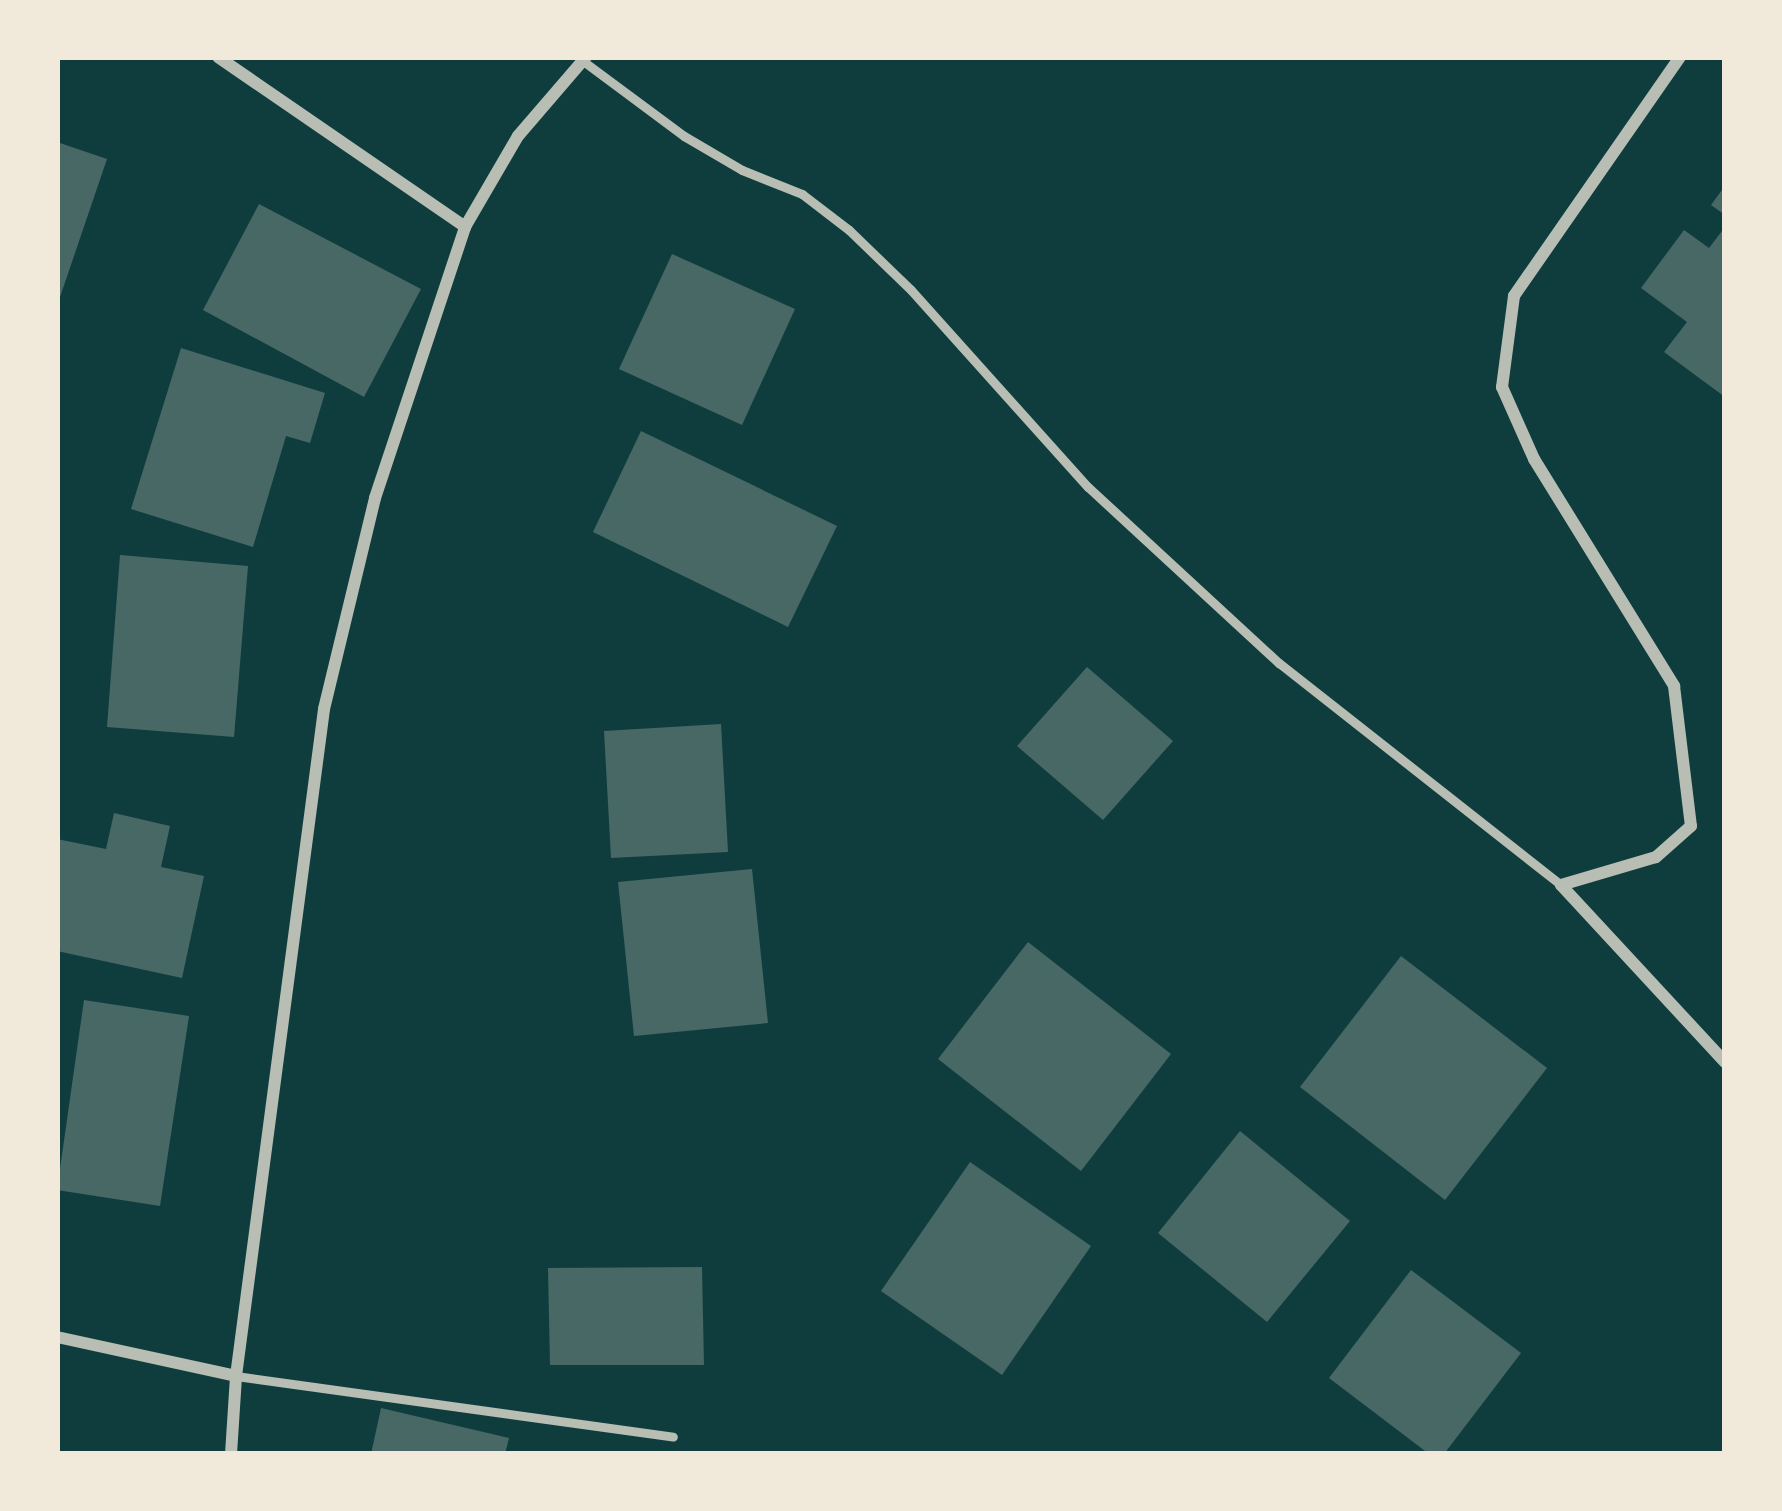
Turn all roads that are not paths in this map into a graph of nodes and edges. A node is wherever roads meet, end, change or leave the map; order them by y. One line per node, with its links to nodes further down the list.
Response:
1 (218, 57): 4 (street)
2 (1680, 57): 5 (street)
3 (584, 59): 4 (street); 5 (lane)
4 (466, 226): 8 (street)
5 (1562, 885): 6 (street)
6 (1725, 1062)
7 (57, 1337): 8 (street)
8 (236, 1376): 9 (lane); 10 (street)
9 (673, 1437)
10 (231, 1454)

